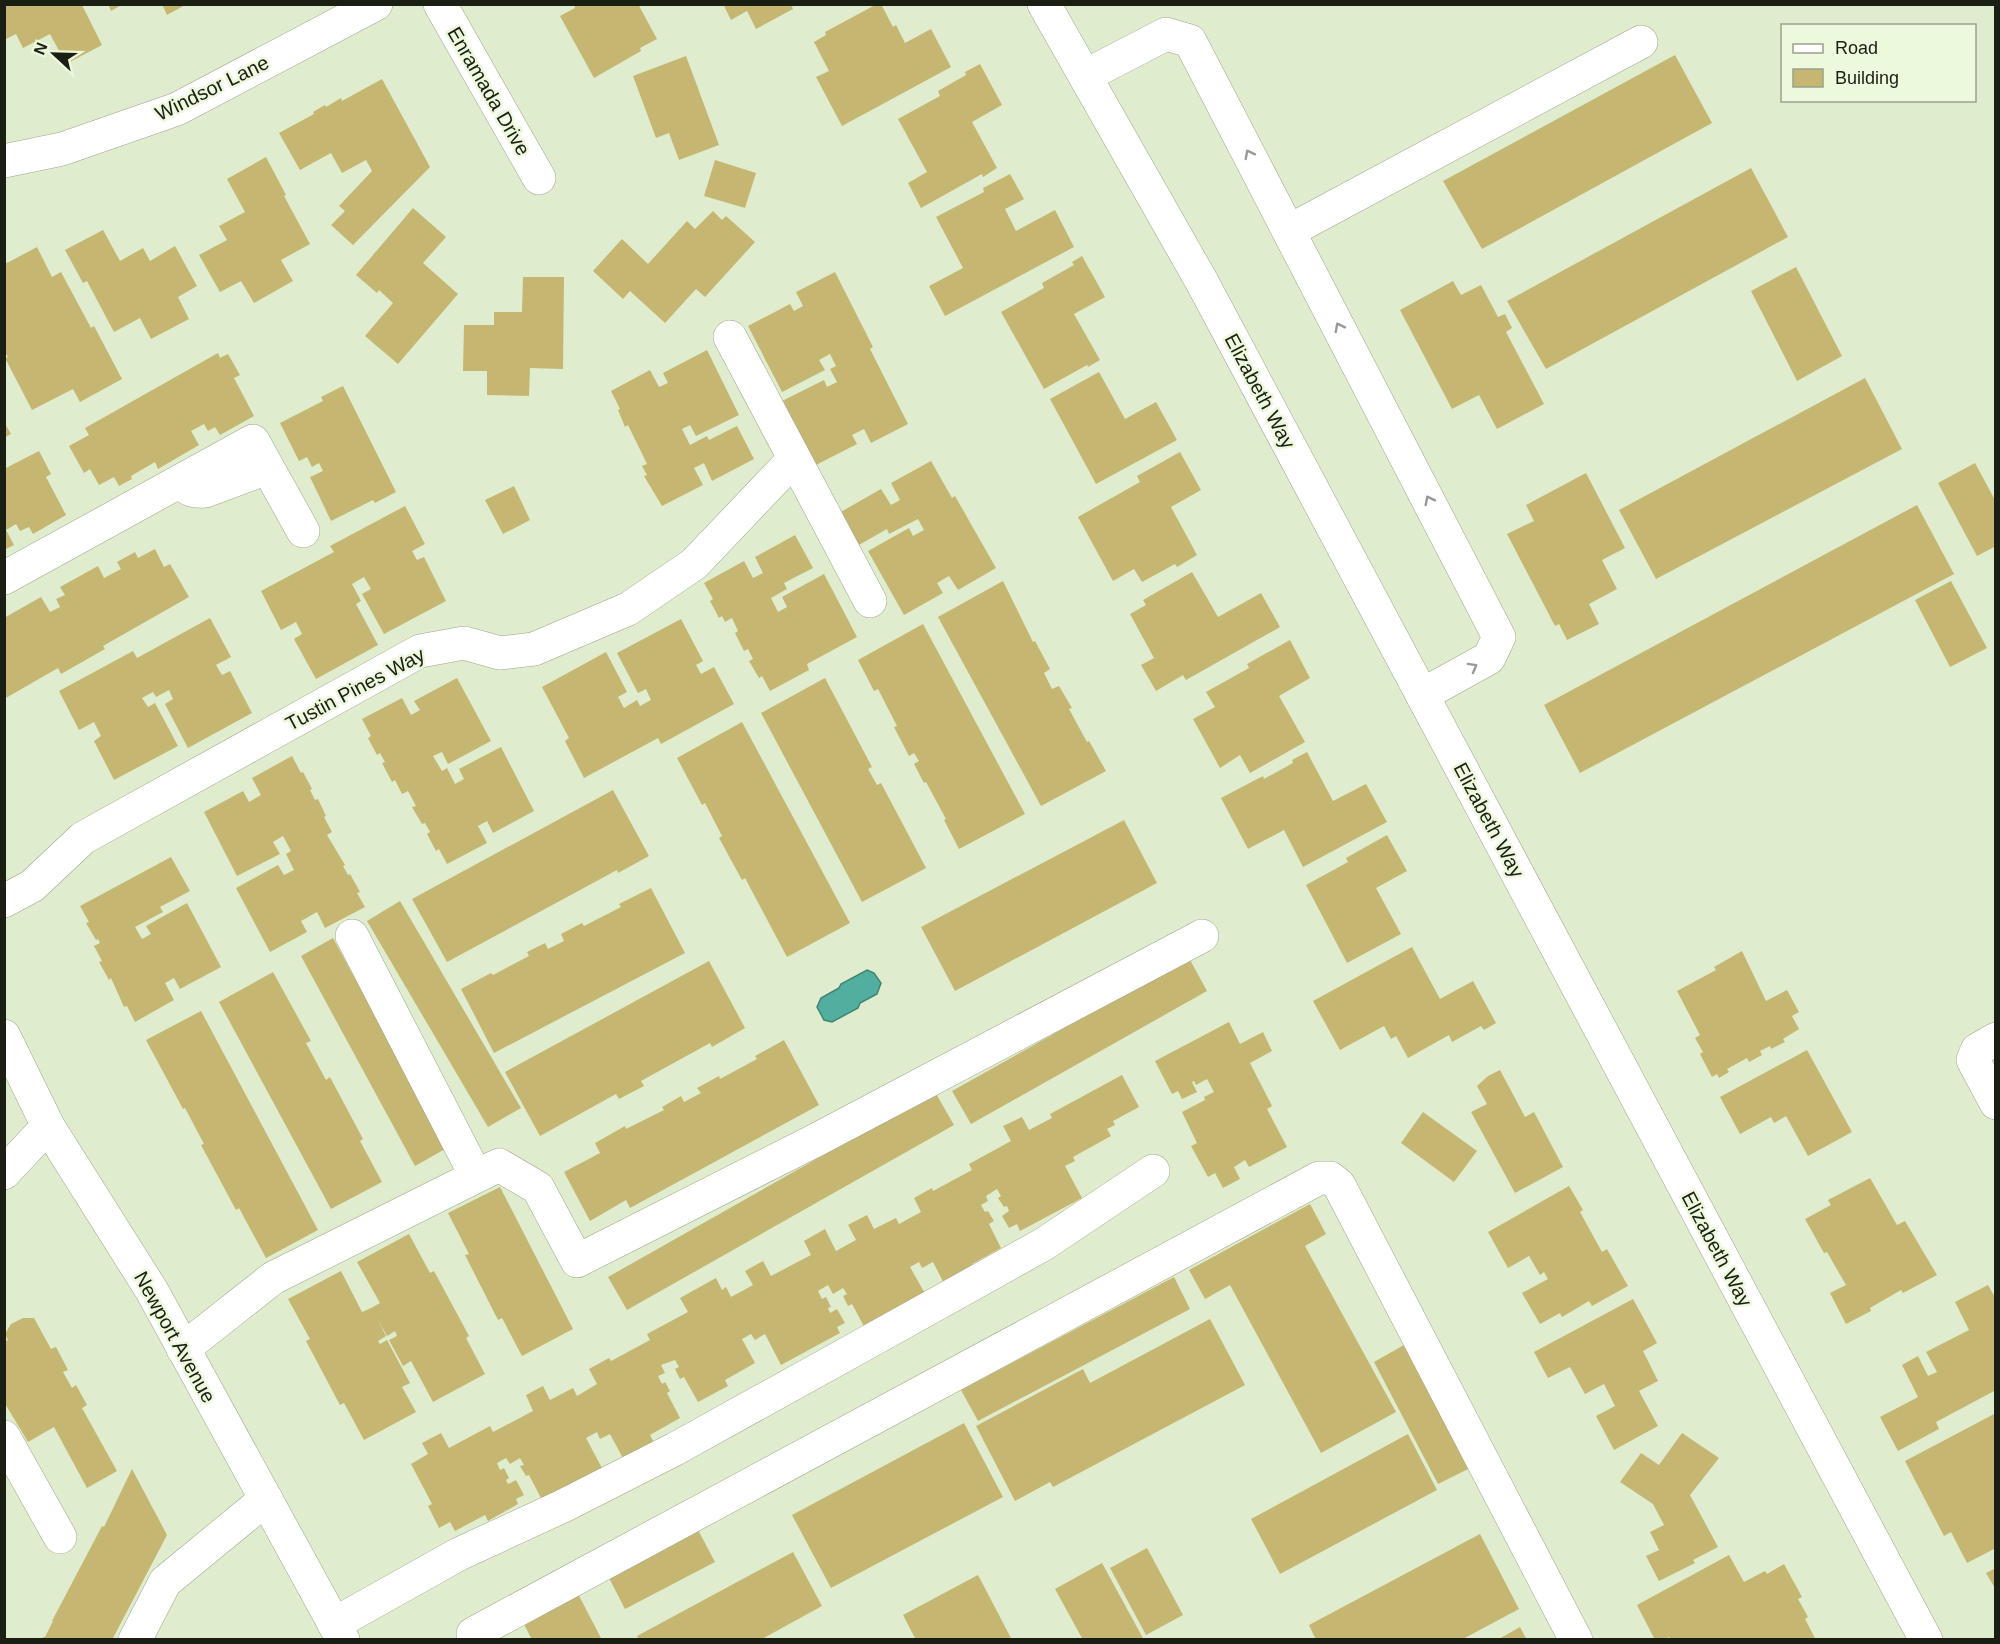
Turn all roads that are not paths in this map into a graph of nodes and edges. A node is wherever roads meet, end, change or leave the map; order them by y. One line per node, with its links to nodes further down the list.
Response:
1 (376, 4): 6 (street, Windsor Lane)
2 (440, 4): 7 (street, Enramada Drive)
3 (1044, 4): 5 (street, Elizabeth Way)
4 (1641, 42): 8 (street)
5 (1085, 76): 8 (street, one-way to 5); 14 (street, Elizabeth Way)
6 (4, 161)
7 (539, 178)
8 (1289, 231): 14 (street, one-way to 8)
9 (730, 337): 10 (street)
10 (794, 459): 13 (street); 15 (street, Tustin Pines Way)
11 (303, 531): 12 (street)
12 (4, 578)
13 (870, 601)
14 (1422, 695): 33 (street, Elizabeth Way)
15 (4, 901)
16 (352, 936): 24 (street)
17 (1202, 936): 24 (street)
18 (4, 1036): 21 (street, Newport Avenue)
19 (1984, 1050): 20 (street)
20 (1995, 1103)
21 (48, 1126): 23 (street); 25 (street, Newport Avenue)
22 (1153, 1171): 29 (street)
23 (4, 1173)
24 (476, 1176): 25 (street)
25 (183, 1349): 27 (street, Newport Avenue)
26 (4, 1437): 28 (street)
27 (266, 1499): 29 (street, Newport Avenue); 31 (street)
28 (60, 1537)
29 (339, 1632)
30 (481, 1632): 32 (street)
31 (135, 1640)
32 (1576, 1640)
33 (1926, 1640)

